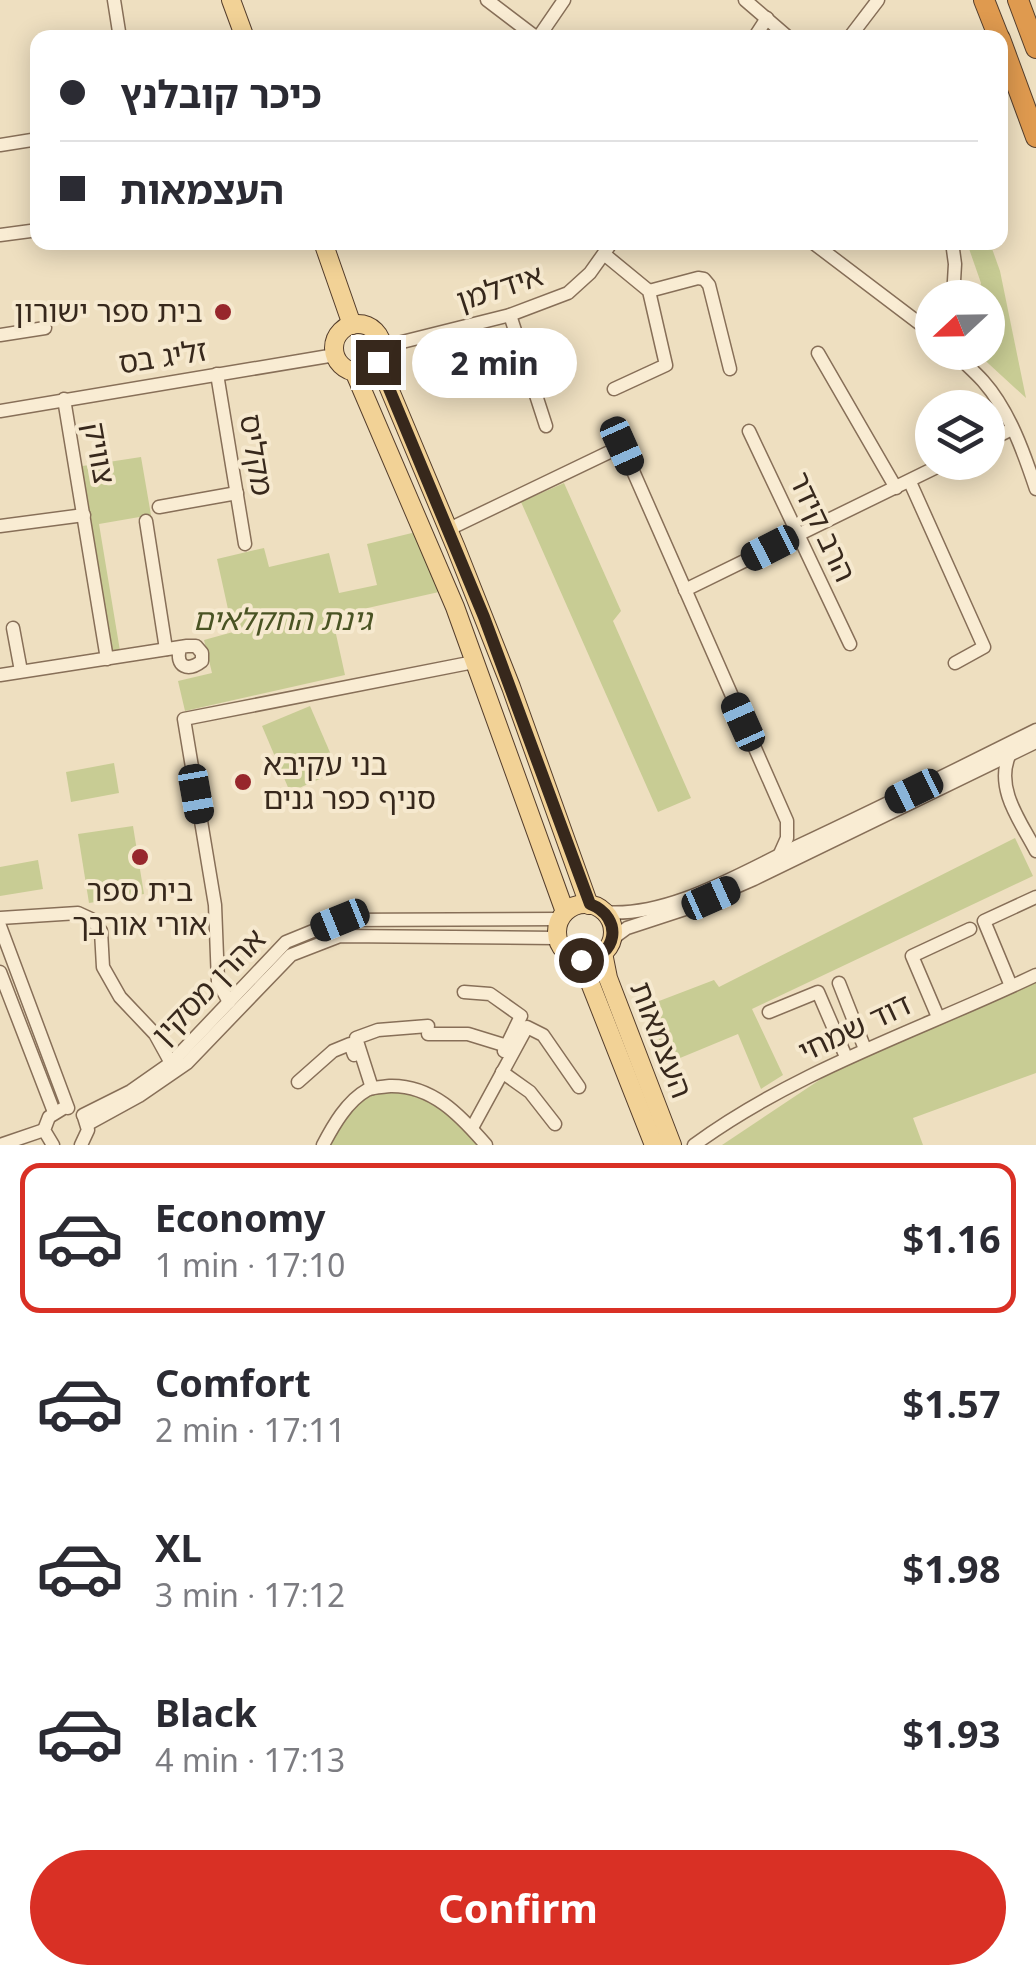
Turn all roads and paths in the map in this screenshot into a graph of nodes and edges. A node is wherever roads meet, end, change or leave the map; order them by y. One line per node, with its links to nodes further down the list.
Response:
1 (114, 0): 10 (street)
2 (231, 0): 11 (main road)
3 (486, 0): 12 (street)
4 (564, 0): 13 (street)
5 (744, 0): 9 (street)
6 (878, 0): 16 (street)
7 (1022, 0): 18 (highway)
8 (985, 4): 17 (highway)
9 (767, 18): 14 (street); 15 (street)
10 (119, 30)
11 (243, 30)
12 (527, 30)
13 (543, 30)
14 (759, 30)
15 (780, 30)
16 (855, 30)
17 (996, 30)
18 (1036, 45)
19 (1008, 60): 20 (highway)
20 (1036, 138)
21 (30, 140): 22 (street)
22 (0, 144)
23 (30, 231): 24 (street)
24 (0, 235)
25 (326, 250): 34 (main road)
26 (607, 250): 32 (street, אידלמן)
27 (610, 250): 31 (street)
28 (823, 250): 33 (street)
29 (953, 250): 30 (street)
30 (954, 280)
31 (648, 291): 40 (street); 44 (street)
32 (510, 316): 38 (street, אידלמן); 47 (street)
33 (915, 320)
34 (352, 325): 38 (main road); 39 (main road)
35 (45, 328): 36 (street)
36 (0, 335)
37 (818, 353): 53 (street)
38 (380, 354): 42 (main road); 60 (main road)
39 (335, 356): 42 (main road); 43 (street, זליג בס)
40 (730, 369)
41 (973, 370): 48 (street)
42 (354, 372): 67 (main road)
43 (217, 374): 45 (street, זליג בס); 55 (street, מקליס)
44 (614, 389)
45 (64, 399): 46 (street, זליג בס); 57 (street, צוויק)
46 (0, 409)
47 (546, 426)
48 (1012, 429): 50 (street); 54 (street)
49 (749, 430): 61 (street, הרב קידר)
50 (1005, 432)
51 (915, 479): 52 (street)
52 (910, 482): 53 (street); 68 (street)
53 (896, 488): 61 (street)
54 (1036, 490)
55 (237, 493): 56 (street); 62 (street, מקליס)
56 (159, 507)
57 (84, 515): 59 (street); 66 (street, צוויק)
58 (146, 521): 66 (street)
59 (0, 526)
60 (448, 529): 63 (street); 81 (main road)
61 (798, 534): 63 (street); 65 (street, הרב קידר)
62 (245, 544)
63 (684, 590): 76 (street)
64 (13, 628): 69 (street)
65 (850, 644)
66 (107, 659): 69 (street)
67 (474, 662): 83 (main road); 94 (street)
68 (955, 663)
69 (21, 671): 70 (street)
70 (0, 675)
71 (1036, 730): 77 (street)
72 (1036, 742): 73 (street)
73 (1009, 756): 74 (street); 75 (street)
74 (969, 776): 75 (street); 86 (street)
75 (1008, 795): 78 (street)
76 (787, 821): 77 (street); 79 (street)
77 (822, 835): 79 (street)
78 (1036, 851)
79 (779, 856): 81 (street)
80 (1036, 897): 92 (street)
81 (596, 908): 83 (main road); 86 (main road)
82 (0, 918): 100 (street)
83 (561, 923): 88 (main road); 94 (street, אהרן מסקין); 106 (street, אהרן מסקין)
84 (0, 926): 87 (street)
85 (970, 929): 96 (street)
86 (608, 946): 88 (main road); 110 (main road, העצמאות)
87 (6, 959): 105 (street)
88 (581, 960): 110 (main road, העצמאות)
89 (0, 972): 105 (street)
90 (1036, 976): 92 (street, דוד שמחי)
91 (838, 984): 98 (street)
92 (1016, 984): 96 (street, דוד שמחי)
93 (464, 992): 97 (street)
94 (229, 1002): 100 (street, אהרן מסקין)
95 (769, 1012): 99 (street)
96 (938, 1017): 98 (street, דוד שמחי)
97 (506, 1046): 104 (street); 108 (street)
98 (865, 1049): 99 (street, דוד שמחי)
99 (846, 1057): 109 (street, דוד שמחי)
100 (171, 1064): 106 (street, אהרן מסקין)
101 (502, 1072): 103 (street); 107 (street); 108 (street)
102 (298, 1082): 104 (street)
103 (578, 1087)
104 (369, 1089): 108 (street); 114 (street)
105 (61, 1110): 106 (street); 111 (street)
106 (85, 1120): 113 (street)
107 (555, 1124)
108 (470, 1127): 115 (street)
109 (716, 1130): 110 (street, דוד שמחי); 116 (street, דוד שמחי)
110 (657, 1138)
111 (46, 1140): 112 (street)
112 (0, 1145)
113 (81, 1145)
114 (323, 1145)
115 (486, 1145)
116 (694, 1145)

